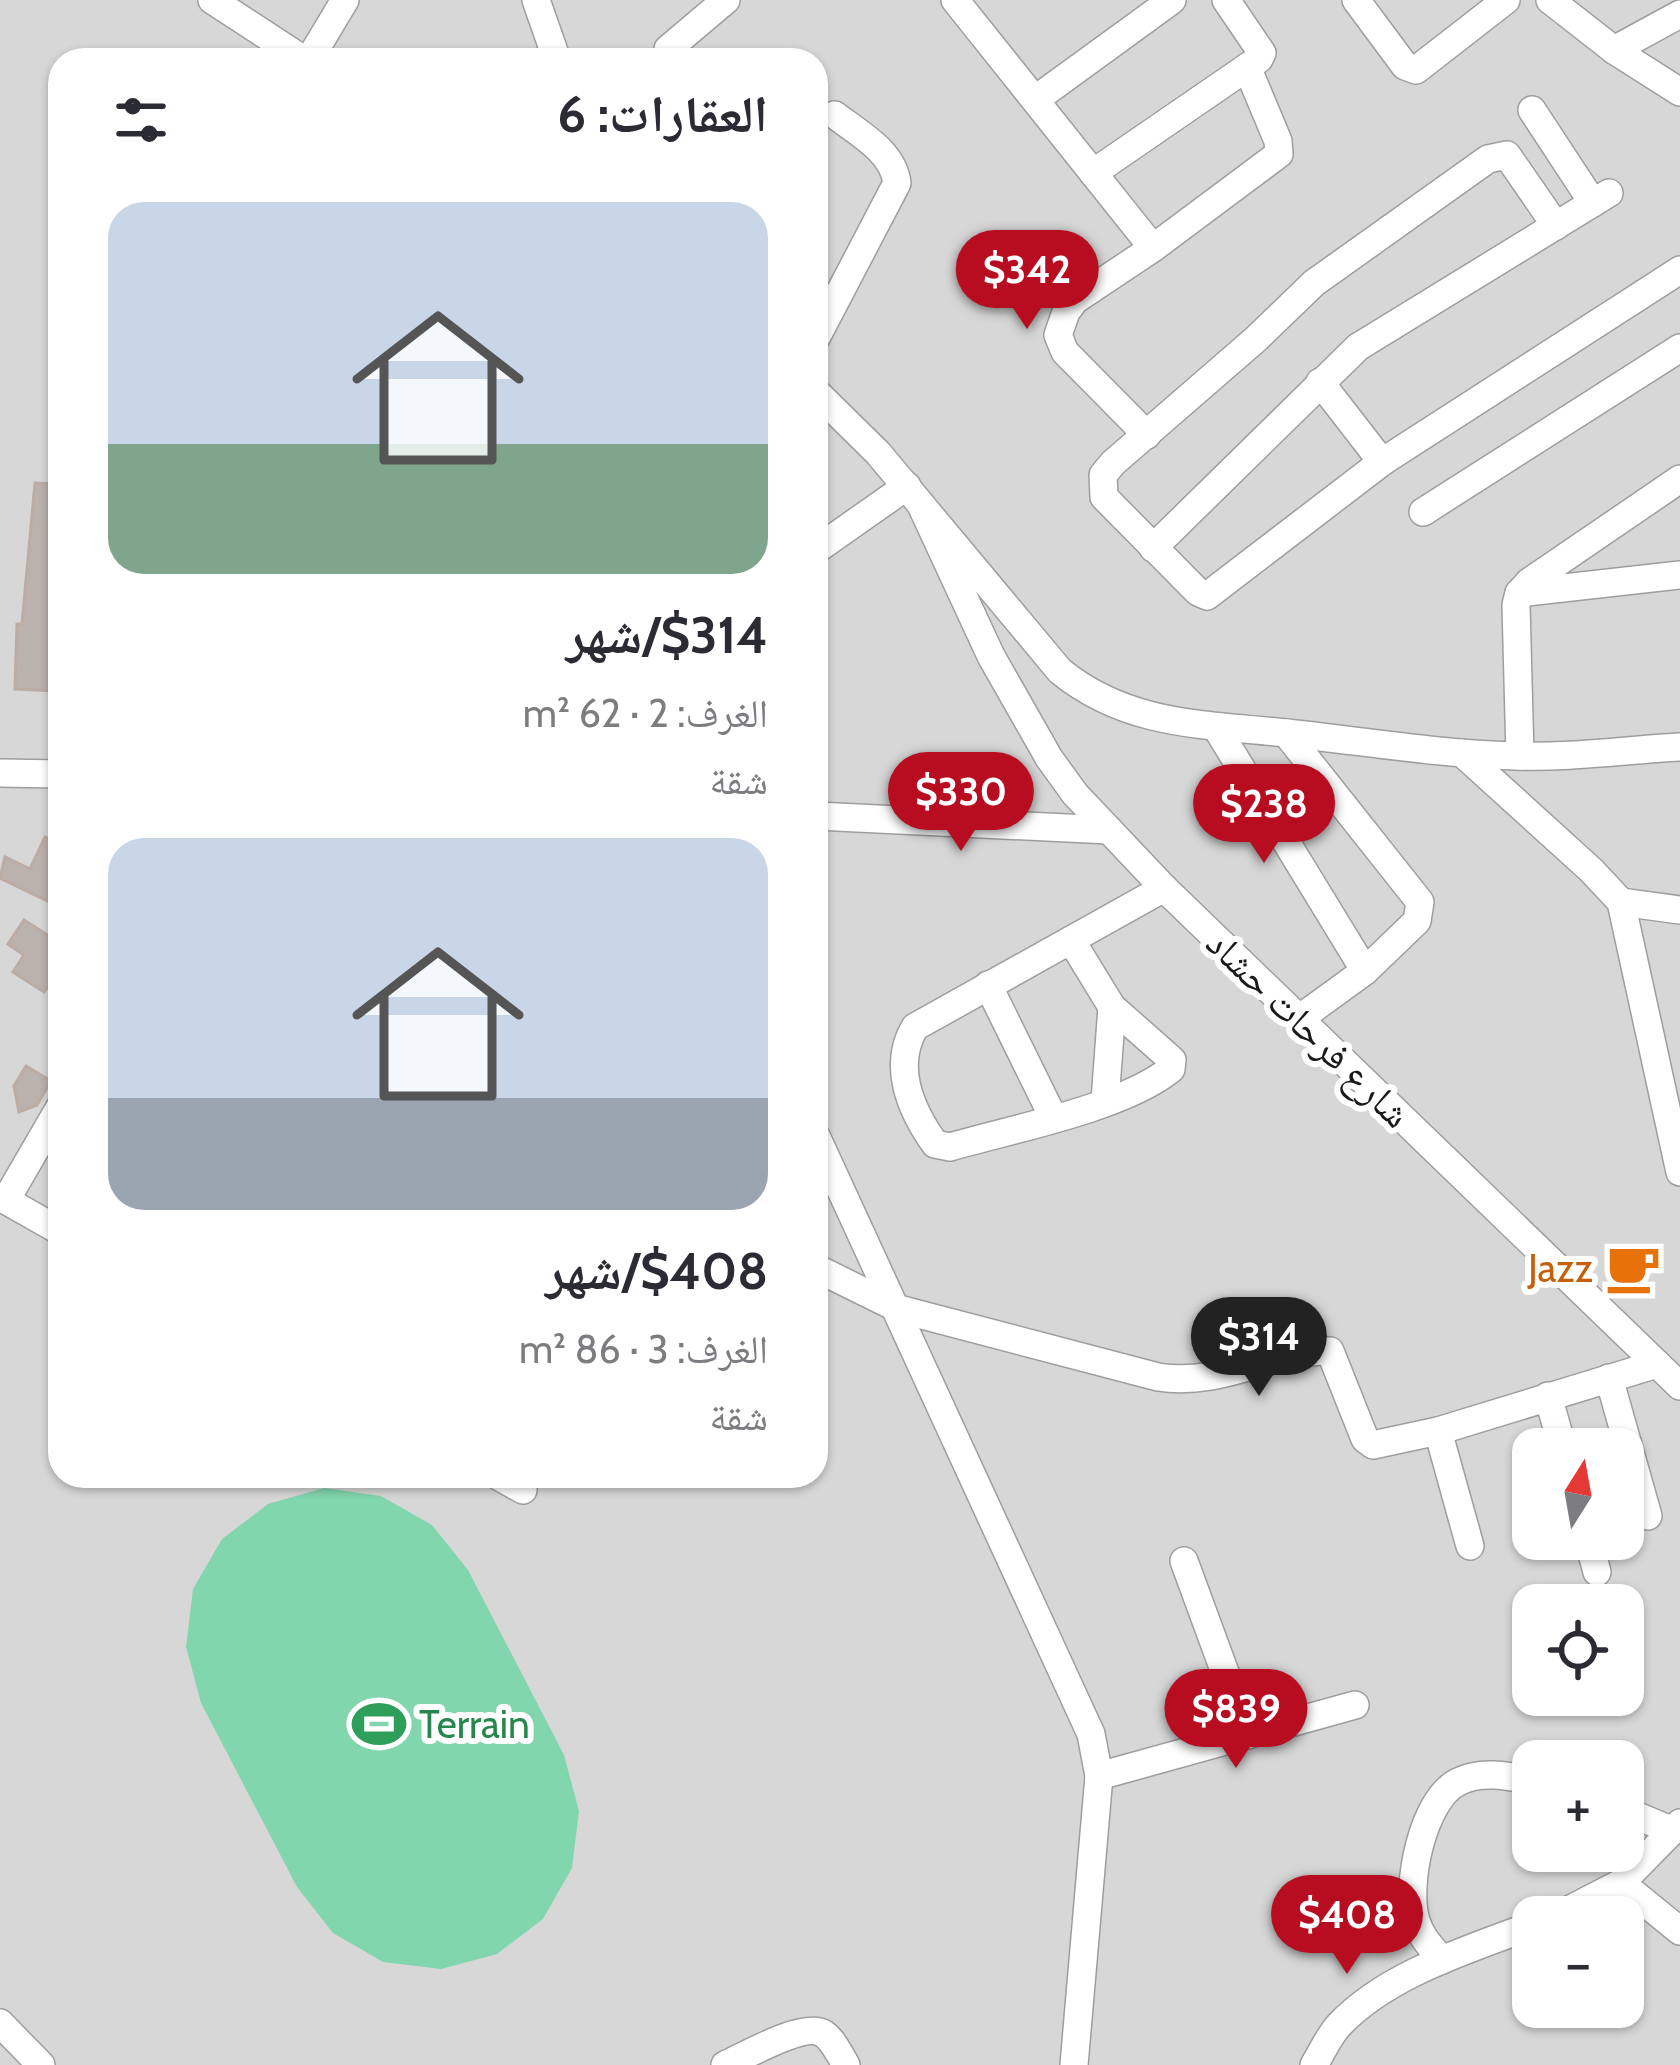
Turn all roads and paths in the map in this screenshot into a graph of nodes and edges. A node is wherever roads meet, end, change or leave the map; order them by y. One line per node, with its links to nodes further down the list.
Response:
1 (212, 0): 12 (street)
2 (345, 0): 13 (street)
3 (536, 0): 14 (street)
4 (726, 0): 15 (street)
5 (955, 0): 19 (street)
6 (1172, 0): 19 (street)
7 (1226, 0): 17 (street)
8 (1356, 0): 9 (street)
9 (1506, 0)
10 (1561, 3): 16 (street)
11 (1680, 14): 16 (street)
12 (287, 48)
13 (314, 48)
14 (553, 48)
15 (669, 48)
16 (1614, 50): 18 (street)
17 (1246, 67): 22 (street); 24 (street)
18 (1680, 92)
19 (1036, 99): 22 (street)
20 (1532, 110): 23 (street)
21 (836, 115): 26 (street)
22 (1093, 173): 24 (street)
23 (1556, 226): 28 (street); 30 (street)
24 (1153, 248): 30 (street)
25 (1680, 270): 31 (street)
26 (828, 315)
27 (1680, 348): 34 (street)
28 (1320, 382): 31 (street); 36 (street)
29 (828, 405): 33 (street)
30 (1147, 434): 36 (street)
31 (1382, 462): 36 (street)
32 (1680, 479): 38 (street)
33 (914, 495): 35 (street); 39 (street); 47 (street, شارع فرحات حشاد)
34 (1423, 512)
35 (828, 543)
36 (1153, 548)
37 (1680, 575): 38 (street)
38 (1519, 592): 43 (street)
39 (1216, 727): 40 (street); 52 (street)
40 (1286, 733): 42 (street); 52 (street)
41 (1680, 747): 43 (street)
42 (1462, 753): 43 (street); 49 (street)
43 (1520, 756)
44 (0, 772): 45 (street)
45 (48, 774)
46 (828, 817): 47 (street)
47 (1109, 830): 48 (street, شارع فرحات حشاد)
48 (1164, 888): 51 (street); 55 (street, شارع فرحات حشاد)
49 (1621, 902): 50 (street); 57 (street)
50 (1680, 910)
51 (1071, 940): 53 (street); 54 (street)
52 (1365, 971): 55 (street)
53 (988, 986): 58 (street); 58 (street)
54 (1112, 1007): 56 (street); 56 (street)
55 (1299, 1019): 66 (street, شارع فرحات حشاد)
56 (1105, 1102): 58 (street)
57 (1674, 1104): 61 (street)
58 (1053, 1117)
59 (48, 1126): 62 (street)
60 (828, 1161): 65 (street)
61 (1680, 1172)
62 (3, 1199): 63 (street)
63 (48, 1224)
64 (828, 1274): 65 (street)
65 (899, 1309): 71 (street); 81 (street)
66 (1657, 1364): 67 (street); 68 (street, شارع فرحات حشاد)
67 (1609, 1378): 69 (street); 74 (street)
68 (1680, 1386)
69 (1548, 1396): 70 (street); 71 (street)
70 (1557, 1428)
71 (1438, 1431): 75 (street)
72 (519, 1488): 73 (street)
73 (523, 1490)
74 (1648, 1516)
75 (1470, 1546)
76 (1594, 1560): 78 (street)
77 (1184, 1561): 80 (street)
78 (1597, 1572)
79 (1355, 1705): 80 (street)
80 (1248, 1735): 81 (street)
81 (1099, 1776): 94 (street)
82 (1512, 1778): 89 (street)
83 (1644, 1817): 84 (street)
84 (1676, 1827): 85 (street)
85 (1622, 1883): 86 (street); 87 (street)
86 (1596, 1896)
87 (1680, 1930)
88 (1512, 1933): 89 (street)
89 (1442, 1960): 95 (street)
90 (0, 2023): 91 (street)
91 (41, 2065)
92 (725, 2065): 93 (street)
93 (846, 2065)
94 (1075, 2065)
95 (1314, 2065)

